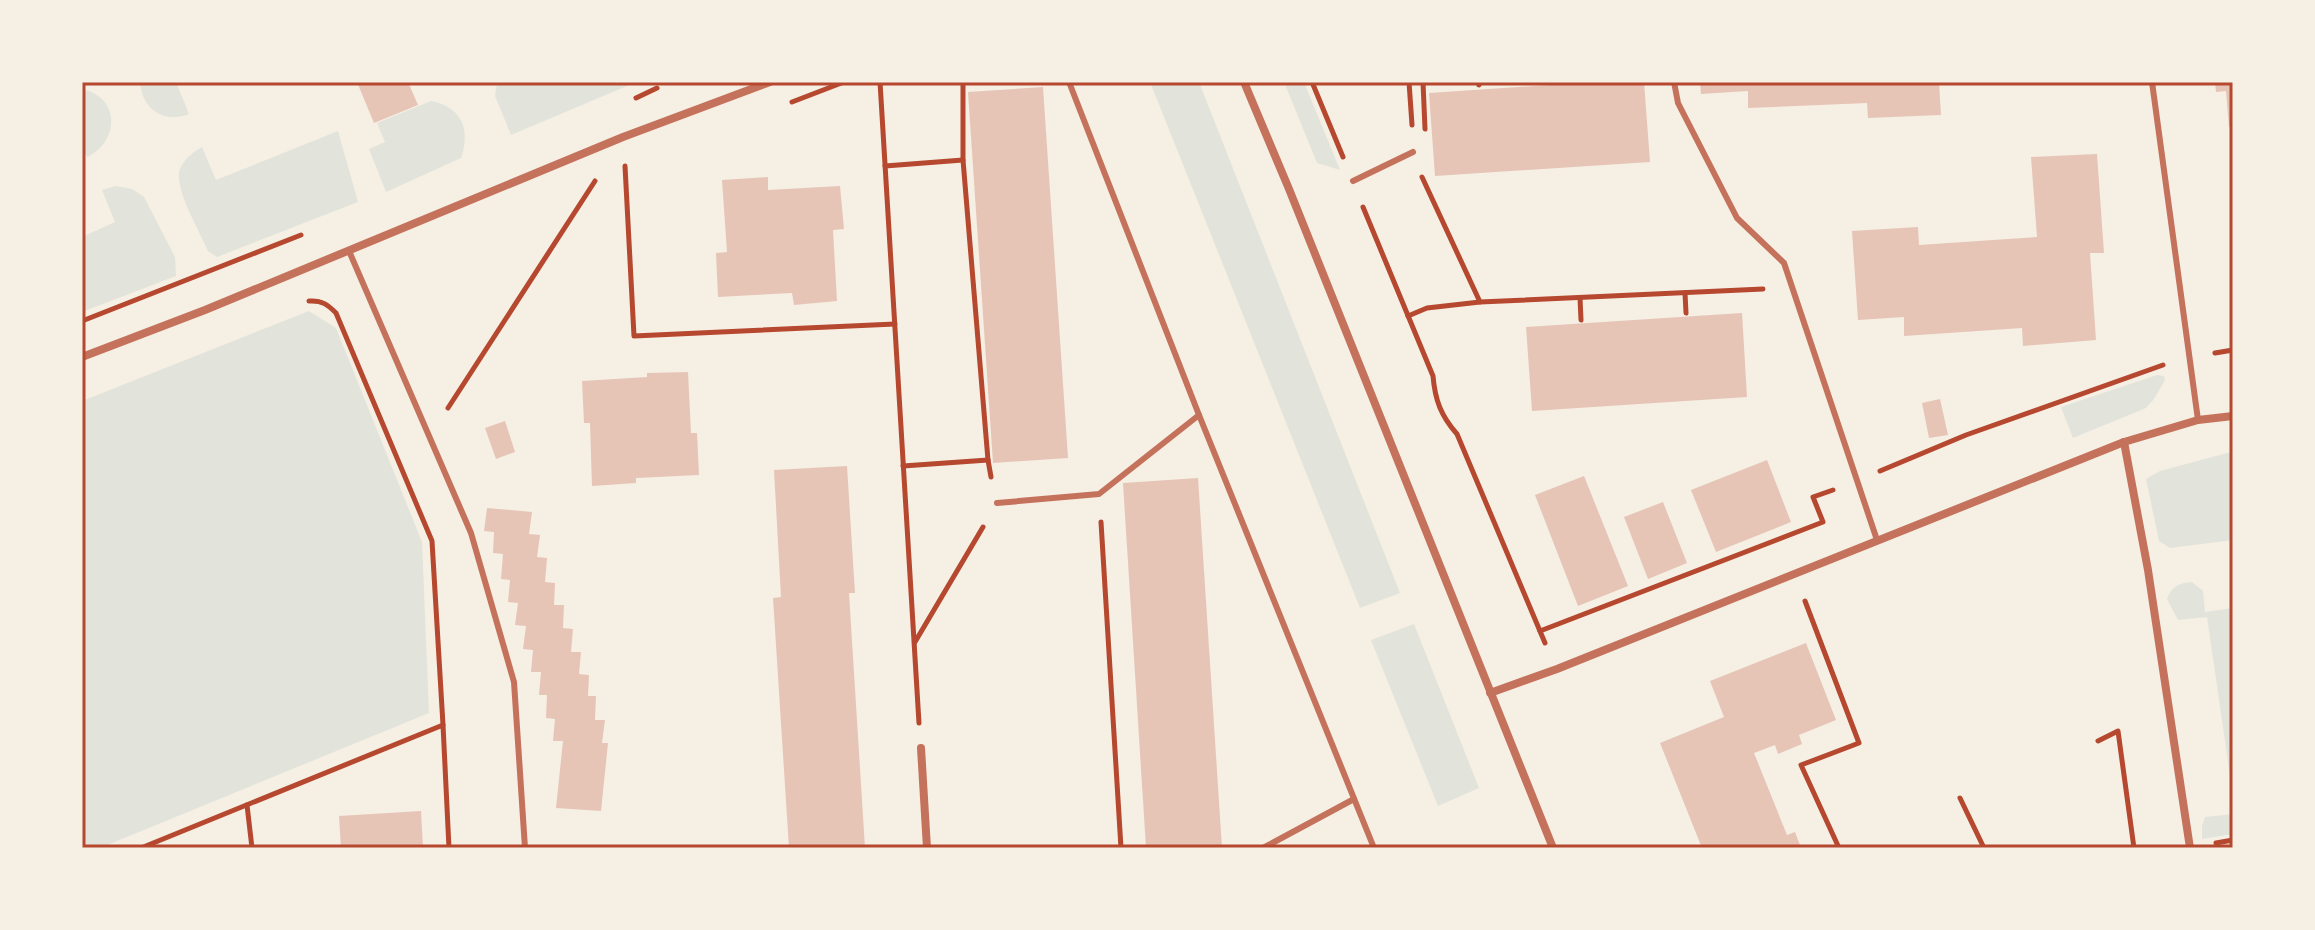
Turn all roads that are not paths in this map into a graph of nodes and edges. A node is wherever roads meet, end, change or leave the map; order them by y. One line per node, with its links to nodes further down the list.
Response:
1 (770, 82): 6 (street)
2 (1069, 82): 11 (lane)
3 (1244, 82): 17 (street)
4 (1674, 82): 16 (lane)
5 (2152, 82): 13 (lane)
6 (746, 86): 9 (street)
7 (1413, 152): 8 (lane)
8 (1353, 181)
9 (349, 251): 10 (street); 20 (lane)
10 (82, 357)
11 (1199, 415): 15 (lane); 19 (lane)
12 (2233, 416): 13 (street)
13 (2198, 420): 14 (street)
14 (2124, 442): 16 (street); 25 (street)
15 (997, 503)
16 (1877, 540): 17 (street)
17 (1490, 693): 24 (street)
18 (921, 748): 21 (street)
19 (1354, 799): 22 (lane); 23 (lane)
20 (525, 848)
21 (927, 848)
22 (1263, 848)
23 (1374, 848)
24 (1553, 848)
25 (2190, 848)

